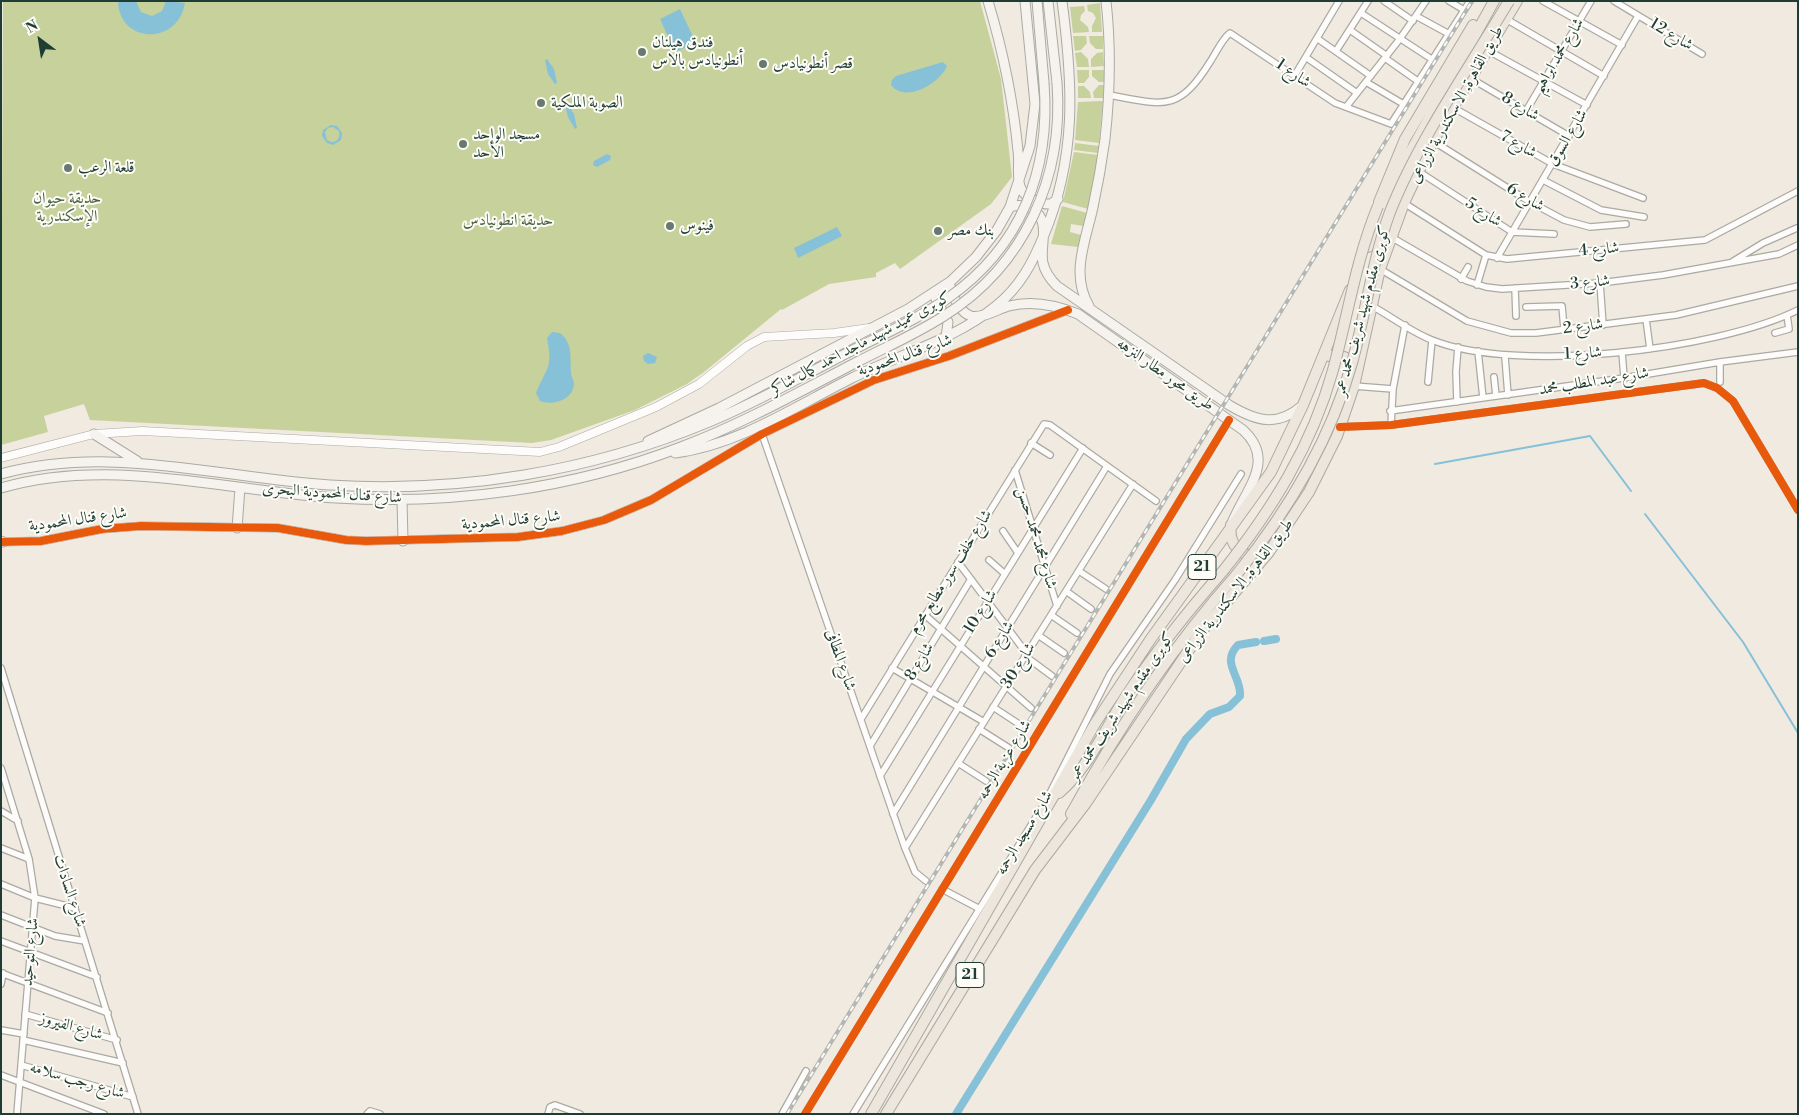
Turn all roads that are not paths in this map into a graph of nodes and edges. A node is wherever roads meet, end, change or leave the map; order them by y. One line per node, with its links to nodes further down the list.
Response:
1 (988, 1): 57 (main road)
2 (1025, 1): 57 (main road)
3 (1037, 1): 127 (main road, كوبرى عميد شهيد ماجد احمد كمال شاكر, bridge)
4 (1048, 1): 129 (main road, كوبرى عميد شهيد ماجد احمد كمال شاكر, bridge)
5 (1062, 1): 60 (main road)
6 (1106, 1): 46 (main road)
7 (1339, 1): 28 (street)
8 (1368, 1): 21 (street)
9 (1384, 1): 23 (street)
10 (1426, 1): 23 (street)
11 (1449, 1): 20 (street)
12 (1470, 1): 20 (street)
13 (1488, 1): 193 (highway, كوبرى مقدم شهيد شريف محمد عمر, bridge)
14 (1494, 1): 106 (highway, طريق القاهرة, الاسكندرية الزراعى / 21)
15 (1509, 1): 197 (highway, كوبرى مقدم شهيد شريف محمد عمر, bridge)
16 (1516, 1): 24 (highway, طريق القاهرة, الاسكندرية الزراعى / 21)
17 (1543, 1): 25 (street)
18 (1592, 1): 25 (street, شارع محمد ابراهيم)
19 (1614, 1): 22 (street, شارع 12)
20 (1464, 10): 27 (street)
21 (1361, 13): 26 (street); 29 (street)
22 (1638, 16): 30 (street, شارع السوق); 34 (street, شارع 12)
23 (1415, 19): 27 (street); 29 (street)
24 (1506, 19): 31 (highway, طريق القاهرة, الاسكندرية الزراعى / 21); 33 (street)
25 (1580, 21): 30 (street); 33 (street, شارع محمد ابراهيم)
26 (1350, 30): 32 (street); 35 (street)
27 (1449, 34): 37 (street)
28 (1318, 39): 32 (street); 36 (street)
29 (1399, 40): 35 (street); 37 (street)
30 (1622, 45): 40 (street, شارع السوق)
31 (1487, 50): 41 (highway, طريق القاهرة, الاسكندرية الزراعى / 21); 42 (street)
32 (1336, 51): 39 (street)
33 (1562, 51): 40 (street); 42 (street, شارع محمد ابراهيم)
34 (1702, 54)
35 (1386, 57): 39 (street); 44 (street)
36 (1307, 58): 38 (street); 45 (street)
37 (1433, 60): 44 (street)
38 (1295, 75): 46 (street, شارع 1); 49 (street, شارع 1)
39 (1371, 76): 43 (street)
40 (1604, 76): 48 (street, شارع السوق)
41 (1470, 78): 50 (highway, طريق القاهرة, الاسكندرية الزراعى / 21); 51 (street, شارع 8)
42 (1544, 81): 48 (street); 51 (street, شارع محمد ابراهيم)
43 (1366, 82): 45 (street); 47 (street)
44 (1419, 82): 47 (street)
45 (1357, 93): 49 (street)
46 (1108, 95): 86 (main road)
47 (1405, 105): 49 (street, شارع 1)
48 (1587, 106): 52 (street, شارع السوق)
49 (1346, 107)
50 (1452, 107): 53 (highway, طريق القاهرة, الاسكندرية الزراعى / 21); 54 (street, شارع 7)
51 (1526, 111): 52 (street, شارع 8)
52 (1569, 136): 54 (street, شارع السوق)
53 (1433, 142): 55 (highway, طريق القاهرة, الاسكندرية الزراعى / 21); 61 (street, شارع 6)
54 (1552, 164): 56 (street, شارع السوق); 59 (street, شارع 7)
55 (1418, 171): 62 (highway, طريق القاهرة, الاسكندرية الزراعى / 21); 67 (street, شارع 5)
56 (1543, 180): 61 (street, شارع السوق); 64 (street)
57 (1019, 184): 60 (main road); 63 (main road)
58 (1798, 191): 73 (street, شارع 4)
59 (1642, 198)
60 (1058, 199): 68 (main road)
61 (1530, 202): 65 (street, شارع 6); 67 (street, شارع السوق)
62 (1404, 203): 70 (highway, طريق القاهرة, الاسكندرية الزراعى / 21); 72 (street, شارع 4)
63 (1010, 207): 68 (main road); 78 (main road)
64 (1644, 217)
65 (1626, 224)
66 (1797, 228): 74 (street)
67 (1512, 232): 69 (street, شارع 5); 73 (street, شارع السوق)
68 (1044, 234): 86 (main road, طريق محور مطار النزهه); 89 (main road)
69 (1554, 234)
70 (1391, 237): 76 (highway, طريق القاهرة, الاسكندرية الزراعى / 21); 77 (street, شارع 3)
71 (1798, 245): 74 (street, شارع 3)
72 (1486, 255): 73 (street, شارع 4); 80 (street)
73 (1497, 258)
74 (1728, 264): 79 (street, شارع 3)
75 (1468, 267): 77 (street)
76 (1380, 270): 84 (highway, طريق القاهرة, الاسكندرية الزراعى / 21); 96 (street, شارع 2)
77 (1461, 279): 80 (street, شارع 3)
78 (952, 281): 83 (main road); 89 (main road)
79 (1600, 283): 82 (street, شارع 3); 94 (street)
80 (1477, 285): 82 (street, شارع 3)
81 (1798, 286): 92 (street, شارع 2)
82 (1515, 288): 91 (street)
83 (926, 298): 95 (main road); 98 (main road)
84 (1372, 306): 93 (street, شارع 1); 108 (highway, طريق القاهرة, الاسكندرية الزراعى / 21)
85 (1526, 307): 96 (street)
86 (1091, 309): 119 (main road, طريق محور مطار النزهه)
87 (1068, 310): 89 (main road, طريق محور مطار النزهه); 121 (main road, طريق محور مطار النزهه); 125 (street, شارع قنال المحمودية)
88 (1798, 310): 90 (street, شارع 1)
89 (985, 314): 98 (main road)
90 (1787, 315): 97 (street); 101 (street, شارع 1)
91 (1516, 316)
92 (1646, 319): 94 (street, شارع 2); 101 (street)
93 (1405, 325): 99 (street, شارع 1); 114 (street)
94 (1603, 325): 96 (street, شارع 2)
95 (876, 326): 124 (street); 127 (main road)
96 (1564, 329)
97 (1775, 333)
98 (946, 337): 129 (main road)
99 (1432, 340): 100 (street, شارع 1); 111 (street)
100 (1458, 347): 102 (street, شارع 1); 118 (street)
101 (1650, 349): 103 (street, شارع 1)
102 (1478, 351): 105 (street, شارع 1); 117 (street)
103 (1622, 352): 105 (street, شارع 1); 110 (street)
104 (1798, 352): 107 (street, شارع عبد المطلب محمد)
105 (1506, 356): 115 (street)
106 (1323, 359): 108 (highway); 119 (highway, طريق القاهرة, الاسكندرية الزراعى / 21)
107 (1720, 362): 110 (street, شارع عبد المطلب محمد); 112 (street)
108 (1358, 371): 113 (highway, طريق القاهرة, الاسكندرية الزراعى / 21)
109 (1494, 377): 116 (street)
110 (1624, 378): 115 (street, شارع عبد المطلب محمد)
111 (1428, 382)
112 (1720, 382)
113 (1354, 386): 114 (street); 123 (highway, طريق القاهرة, الاسكندرية الزراعى / 21)
114 (1393, 389): 120 (street)
115 (1508, 394): 116 (street, شارع عبد المطلب محمد)
116 (1496, 396): 117 (street, شارع عبد المطلب محمد)
117 (1483, 398): 118 (street, شارع عبد المطلب محمد)
118 (1458, 402): 120 (street, شارع عبد المطلب محمد)
119 (1303, 405): 143 (highway, طريق القاهرة, الاسكندرية الزراعى / 21)
120 (1390, 411): 122 (street)
121 (1229, 420): 143 (main road, طريق محور مطار النزهه); 203 (street, شارع عزبة الرحمه)
122 (1390, 425): 123 (street); 142 (street)
123 (1340, 427): 149 (highway, طريق القاهرة, الاسكندرية الزراعى / 21)
124 (94, 434): 131 (street); 132 (main road)
125 (762, 434): 148 (street, شارع قنال المحمودية); 181 (street, شارع المطافى)
126 (1031, 443): 128 (street, شارع خلف سور مطابع محرم); 130 (street); 134 (street, شارع خلف سور مطابع محرم)
127 (637, 448): 132 (main road, شارع قنال المحمودية البحرى)
128 (1083, 448): 133 (street); 145 (street, شارع 10)
129 (660, 455): 140 (main road, شارع قنال المحمودية البحرى)
130 (1050, 455)
131 (1, 458)
132 (139, 462): 135 (main road, شارع قنال المحمودية البحرى)
133 (1106, 466): 137 (street); 153 (street, شارع 6)
134 (1015, 470): 145 (street, شارع محمد محمد حسن); 152 (street, شارع خلف سور مطابع محرم)
135 (1, 474)
136 (1240, 474): 206 (street, شارع مسجد الرحمه)
137 (1133, 484): 141 (street); 154 (street, شارع 30)
138 (1, 488): 139 (main road, شارع قنال المحمودية البحرى)
139 (240, 488): 140 (main road, شارع قنال المحمودية البحرى); 144 (main road)
140 (402, 500): 148 (main road)
141 (1156, 501)
142 (1798, 510)
143 (1231, 525): 149 (highway); 193 (highway, طريق القاهرة, الاسكندرية الزراعى / 21)
144 (237, 528): 147 (street, شارع قنال المحمودية); 148 (street, شارع قنال المحمودية)
145 (1033, 529): 150 (street, شارع 10); 153 (street, شارع محمد محمد حسن)
146 (1003, 531): 150 (street)
147 (2, 541)
148 (403, 541)
149 (1269, 552): 197 (highway, طريق القاهرة, الاسكندرية الزراعى / 21)
150 (1018, 553): 155 (street, شارع 10)
151 (989, 560): 155 (street)
152 (958, 562): 156 (street); 162 (street, شارع خلف سور مطابع محرم)
153 (1044, 567): 160 (street, شارع محمد محمد حسن); 164 (street, شارع 6)
154 (1079, 571): 157 (street); 158 (street, شارع 30)
155 (1005, 574): 159 (street, شارع 10)
156 (971, 579): 159 (street); 165 (street, شارع 8)
157 (1106, 589)
158 (1066, 591): 160 (street, شارع 30); 161 (street)
159 (988, 602): 164 (street); 168 (street, شارع 10)
160 (1057, 606): 163 (street, شارع 30)
161 (1092, 609)
162 (925, 615): 165 (street); 173 (street, شارع خلف سور مطابع محرم)
163 (1051, 615): 166 (street); 167 (street, شارع 30)
164 (1007, 628): 170 (street); 171 (street, شارع 6)
165 (940, 629): 168 (street); 175 (street, شارع 8)
166 (1077, 633)
167 (1038, 635): 169 (street); 170 (street, شارع 30)
168 (960, 646): 171 (street); 177 (street, شارع 10)
169 (1064, 653)
170 (1026, 655): 174 (street); 176 (street, شارع 30)
171 (983, 667): 176 (street); 178 (street, شارع 6)
172 (1, 668): 205 (street, شارع السادات)
173 (892, 668): 175 (street); 181 (street, شارع خلف سور مطابع محرم)
174 (1052, 676)
175 (911, 678): 177 (street); 185 (street, شارع 8)
176 (1006, 687): 179 (street, شارع 30); 180 (street)
177 (932, 692): 178 (street); 189 (street, شارع 10)
178 (958, 707): 182 (street); 195 (street, شارع 6)
179 (993, 707): 182 (street, شارع 30); 183 (street)
180 (1031, 708)
181 (861, 719): 185 (street, شارع المطافى)
182 (984, 722): 184 (street, شارع 30)
183 (1022, 726)
184 (980, 729): 186 (street); 187 (street, شارع 30)
185 (870, 746): 189 (street, شارع المطافى)
186 (1009, 748)
187 (958, 763): 190 (street); 199 (street, شارع 30)
188 (1, 768): 192 (street, شارع التوحيد)
189 (880, 776): 195 (street, شارع المطافى)
190 (986, 781)
191 (1, 788): 192 (street)
192 (9, 793): 196 (street, شارع التوحيد)
193 (1054, 798): 237 (highway, طريق القاهرة, الاسكندرية الزراعى / 21)
194 (1, 811): 196 (street)
195 (893, 814): 199 (street, شارع المطافى)
196 (18, 822): 200 (street, شارع التوحيد)
197 (1058, 839): 238 (highway, طريق القاهرة, الاسكندرية الزراعى / 21)
198 (1, 848): 200 (street)
199 (905, 848): 201 (street, شارع المطافى)
200 (29, 859): 204 (street, شارع التوحيد)
201 (926, 881)
202 (1, 884): 204 (street)
203 (942, 889): 206 (street); 235 (street, شارع عزبة الرحمه)
204 (35, 898): 205 (street); 208 (street, شارع التوحيد)
205 (75, 908): 210 (street, شارع السادات)
206 (978, 908): 236 (street, شارع مسجد الرحمه)
207 (1, 915): 208 (street)
208 (34, 928): 210 (street); 211 (street, شارع التوحيد)
209 (1, 941): 211 (street)
210 (85, 941): 213 (street, شارع السادات)
211 (31, 952): 213 (street); 214 (street, شارع التوحيد)
212 (2, 973): 214 (street); 215 (street)
213 (96, 977): 216 (street, شارع السادات)
214 (28, 983): 216 (street); 217 (street, شارع التوحيد)
215 (1, 984)
216 (108, 1013): 220 (street, شارع السادات)
217 (25, 1014): 219 (street, شارع التوحيد); 220 (street, شارع الفيروز)
218 (1, 1030): 219 (street)
219 (23, 1037): 221 (street); 222 (street, شارع التوحيد)
220 (117, 1040): 221 (street, شارع السادات)
221 (124, 1063): 226 (street, شارع السادات)
222 (21, 1065): 225 (street, شارع التوحيد); 226 (street, شارع رجب سلامه)
223 (806, 1071): 234 (street)
224 (1, 1075): 225 (street)
225 (20, 1082): 227 (street, شارع التوحيد); 228 (street)
226 (133, 1097): 229 (street, شارع السادات)
227 (17, 1114)
228 (102, 1114)
229 (138, 1114)
230 (367, 1114): 231 (street)
231 (380, 1114)
232 (548, 1114): 233 (street)
233 (580, 1114)
234 (782, 1114)
235 (805, 1114)
236 (853, 1114)
237 (871, 1114)
238 (886, 1114)

